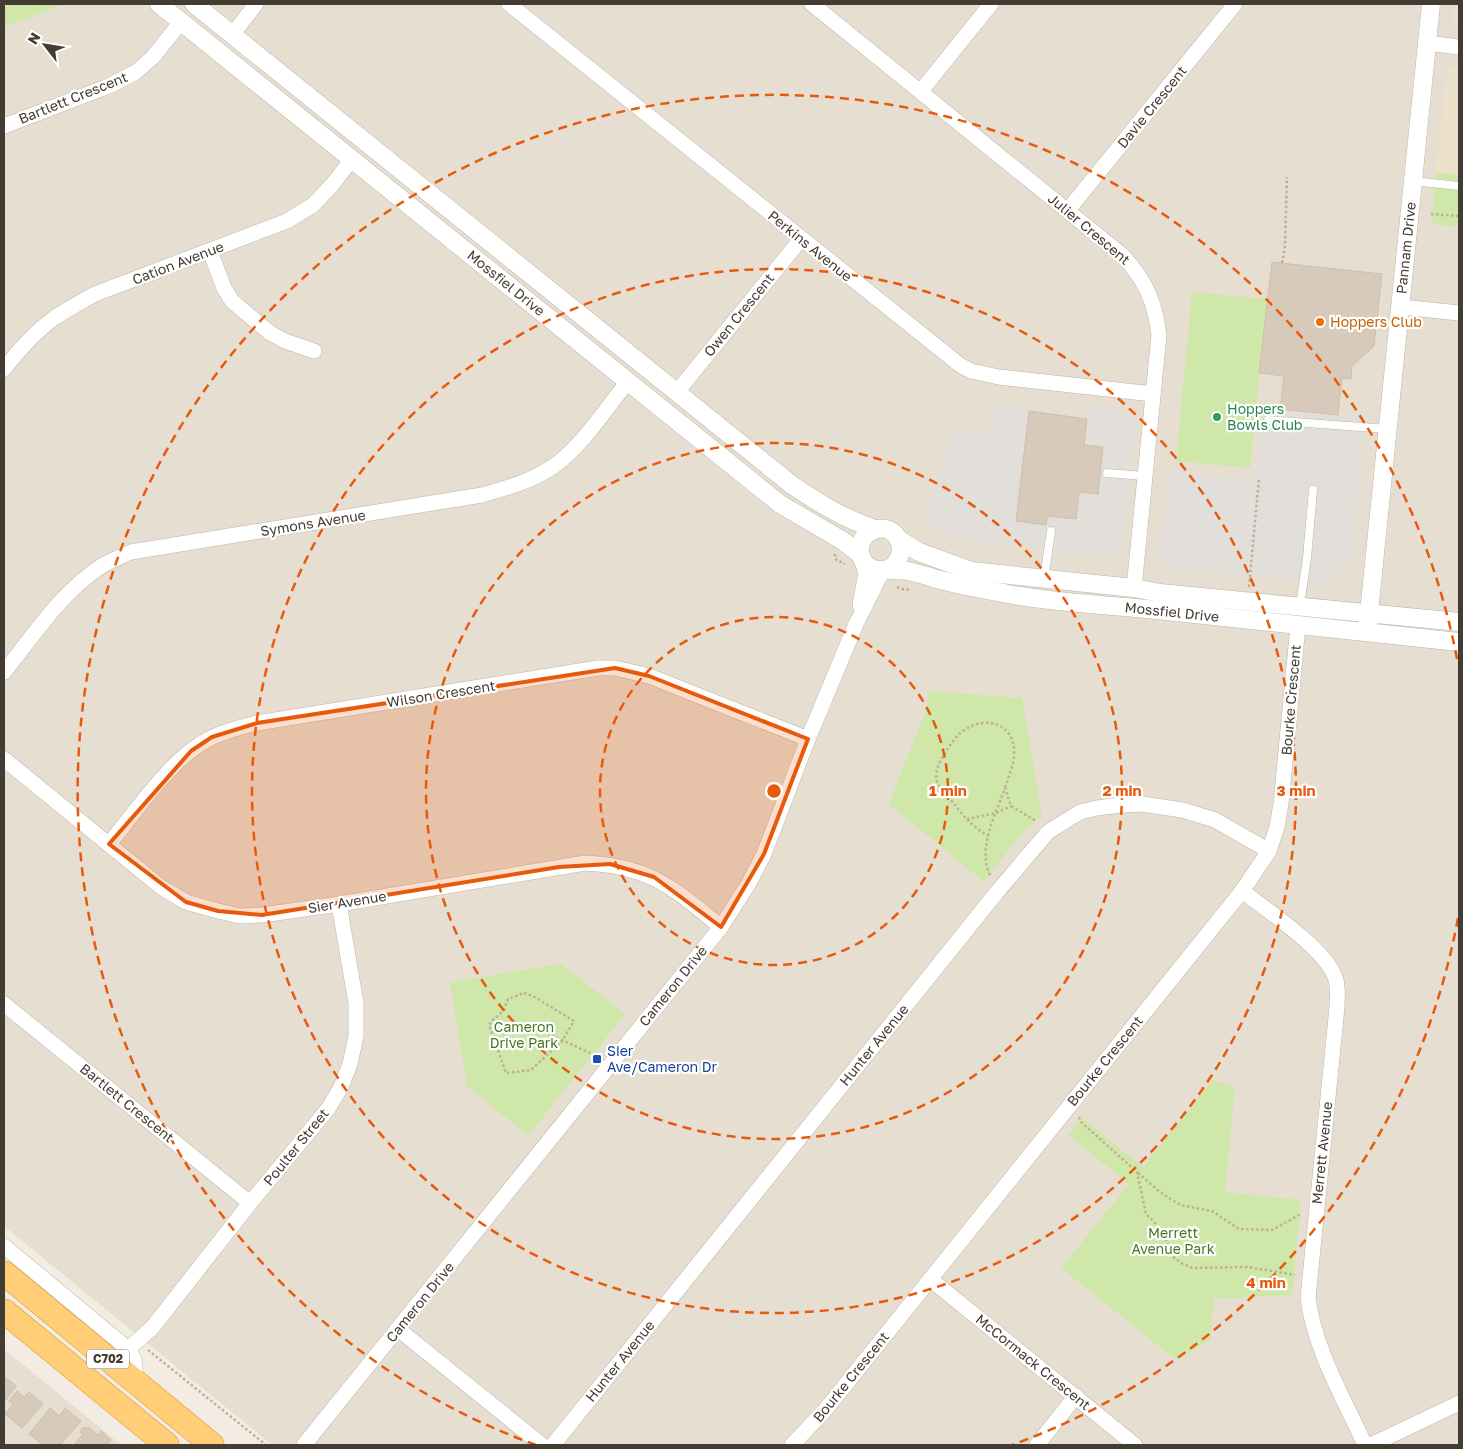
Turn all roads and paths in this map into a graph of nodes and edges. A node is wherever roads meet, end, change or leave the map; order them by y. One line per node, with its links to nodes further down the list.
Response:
1 (159, 4): 9 (street, Mossfiel Drive)
2 (195, 4): 9 (street); 10 (street, Mossfiel Drive)
3 (256, 4): 10 (street)
4 (509, 4): 24 (street, Perkins Avenue)
5 (812, 4): 14 (street, Julier Crescent)
6 (991, 4): 14 (street)
7 (1235, 4): 21 (street, Davie Crescent)
8 (1431, 4): 11 (street, Pannam Drive)
9 (181, 22): 13 (street, Mossfiel Drive); 15 (street, Bartlett Crescent)
10 (232, 35): 13 (street); 16 (street, Mossfiel Drive)
11 (1427, 43): 12 (street); 19 (street, Pannam Drive)
12 (1459, 47)
13 (217, 51): 17 (street, Mossfiel Drive)
14 (921, 91): 21 (street, Julier Crescent)
15 (4, 126)
16 (365, 142): 17 (street); 30 (street, Mossfiel Drive)
17 (352, 159): 25 (street, Cation Avenue); 32 (street, Mossfiel Drive)
18 (1287, 178): 26 (path)
19 (1413, 181): 20 (lane); 27 (street, Pannam Drive)
20 (1459, 186)
21 (1068, 210): 34 (street, Julier Crescent)
22 (1431, 214): 23 (path)
23 (1459, 216)
24 (801, 239): 33 (street, Owen Crescent); 34 (street, Perkins Avenue)
25 (210, 251): 29 (street); 31 (street, Cation Avenue)
26 (1282, 263)
27 (1401, 307): 28 (street); 37 (street, Pannam Drive)
28 (1459, 313)
29 (314, 352)
30 (643, 365): 32 (street); 33 (street, Mossfiel Drive)
31 (4, 369)
32 (628, 381): 35 (street, Mossfiel Drive); 58 (street, Symons Avenue)
33 (677, 392): 35 (street); 42 (street, Mossfiel Drive)
34 (1153, 394): 39 (street, Julier Crescent)
35 (663, 408): 45 (street, Mossfiel Drive)
36 (1268, 420): 37 (lane)
37 (1388, 429): 52 (street, Pannam Drive)
38 (1107, 473): 39 (lane)
39 (1144, 476): 48 (street, Julier Crescent)
40 (1259, 478): 49 (path)
41 (1314, 490): 50 (lane)
42 (875, 530): 44 (street); 45 (street)
43 (1051, 531): 47 (lane)
44 (898, 539): 46 (street); 47 (street, Mossfiel Drive)
45 (861, 557): 46 (street); 54 (street, Cameron Drive)
46 (886, 570): 51 (street, Mossfiel Drive); 54 (street, Cameron Drive)
47 (1044, 579): 48 (street, Mossfiel Drive)
48 (1134, 588): 49 (street, Mossfiel Drive); 51 (street)
49 (1247, 601): 50 (street, Mossfiel Drive)
50 (1300, 605): 52 (street, Mossfiel Drive); 55 (street)
51 (1132, 608): 55 (street, Mossfiel Drive)
52 (1370, 612): 53 (street, Mossfiel Drive); 56 (street, Pannam Drive)
53 (1459, 622)
54 (856, 624): 59 (street, Cameron Drive)
55 (1298, 625): 56 (street, Mossfiel Drive); 68 (street, Bourke Crescent)
56 (1367, 632): 57 (street, Mossfiel Drive)
57 (1459, 642)
58 (4, 672)
59 (808, 739): 67 (street, Wilson Crescent); 72 (street, Cameron Drive)
60 (4, 759): 67 (street, Sier Avenue)
61 (1005, 788): 62 (path); 63 (path); 64 (path)
62 (1010, 806): 63 (path); 65 (path)
63 (996, 813): 64 (path); 66 (path)
64 (967, 820): 66 (path)
65 (1036, 822)
66 (989, 836): 69 (path)
67 (109, 844): 71 (street, Sier Avenue)
68 (1269, 851): 70 (street, Bourke Crescent); 96 (street, Hunter Avenue)
69 (990, 875)
70 (1242, 891): 77 (street, Bourke Crescent); 80 (street, Merrett Avenue)
71 (338, 904): 72 (street, Sier Avenue); 79 (street, Poulter Street)
72 (721, 928): 86 (street, Cameron Drive)
73 (4, 1004): 79 (street, Bartlett Crescent)
74 (543, 1031): 75 (path)
75 (562, 1040): 75 (path); 76 (path)
76 (594, 1055)
77 (1070, 1105): 78 (path); 84 (street, Bourke Crescent)
78 (1137, 1172): 80 (path); 83 (path)
79 (250, 1203): 87 (street, Poulter Street)
80 (1316, 1212): 83 (street, Merrett Avenue)
81 (4, 1246): 87 (street)
82 (4, 1273): 88 (highway, C702)
83 (1309, 1278): 100 (street, Merrett Avenue)
84 (930, 1279): 89 (street, McCormack Crescent); 97 (street, Bourke Crescent)
85 (4, 1311): 91 (highway, C702)
86 (398, 1329): 94 (street, Cameron Drive); 95 (street)
87 (134, 1344): 88 (street); 93 (path)
88 (136, 1382): 91 (highway); 92 (highway, C702)
89 (1076, 1396): 98 (street); 99 (street, McCormack Crescent)
90 (1459, 1404): 101 (street)
91 (164, 1443)
92 (212, 1445)
93 (266, 1445)
94 (304, 1445)
95 (542, 1445)
96 (553, 1445)
97 (792, 1445)
98 (1037, 1445)
99 (1135, 1445)
100 (1366, 1445)
101 (1371, 1445)

